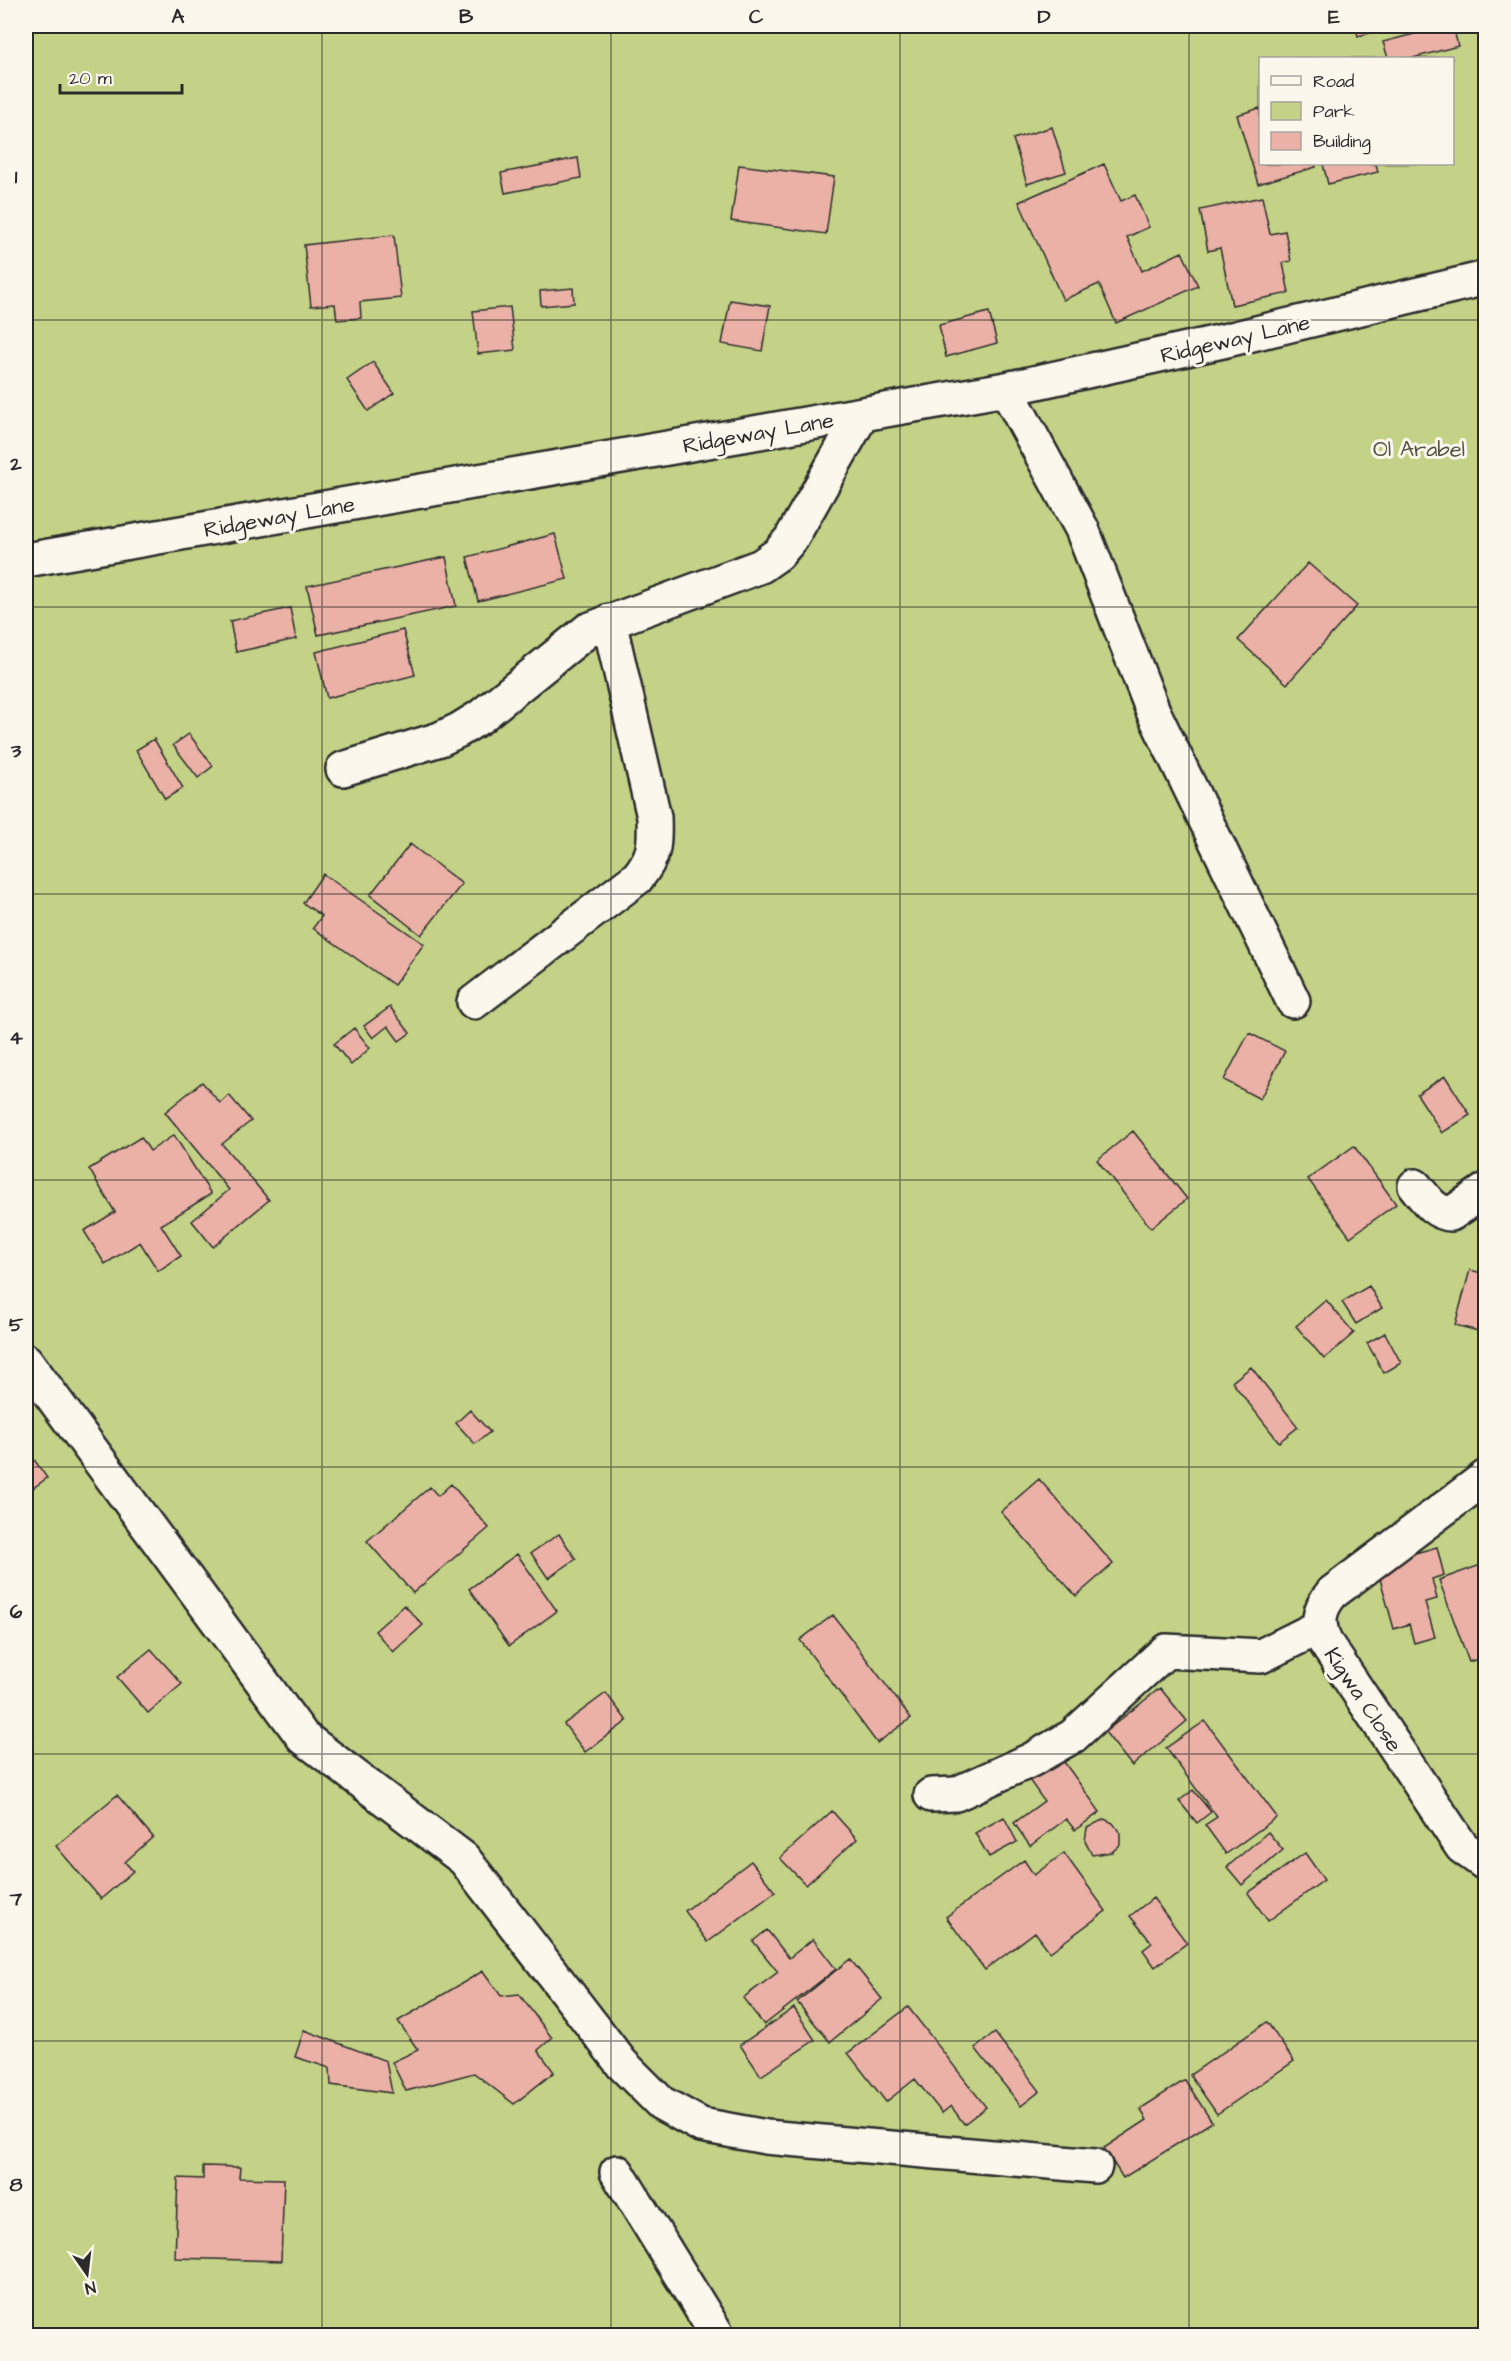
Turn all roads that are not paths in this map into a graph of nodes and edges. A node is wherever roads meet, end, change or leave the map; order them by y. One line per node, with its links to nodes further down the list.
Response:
1 (1485, 278): 2 (street, Ridgeway Lane)
2 (1006, 389): 3 (street, Ridgeway Lane); 7 (street)
3 (862, 414): 4 (street, Ridgeway Lane); 5 (street)
4 (26, 560)
5 (609, 621): 6 (street); 8 (street)
6 (343, 770)
7 (1293, 1001)
8 (474, 1002)
9 (1415, 1186): 10 (street)
10 (1485, 1190)
11 (26, 1361): 16 (street)
12 (1485, 1477): 13 (street, Kigwa Close)
13 (1319, 1627): 14 (street); 15 (street, Kigwa Close)
14 (931, 1795)
15 (1485, 1864)
16 (1095, 2166)
17 (617, 2172): 18 (street)
18 (718, 2336)

